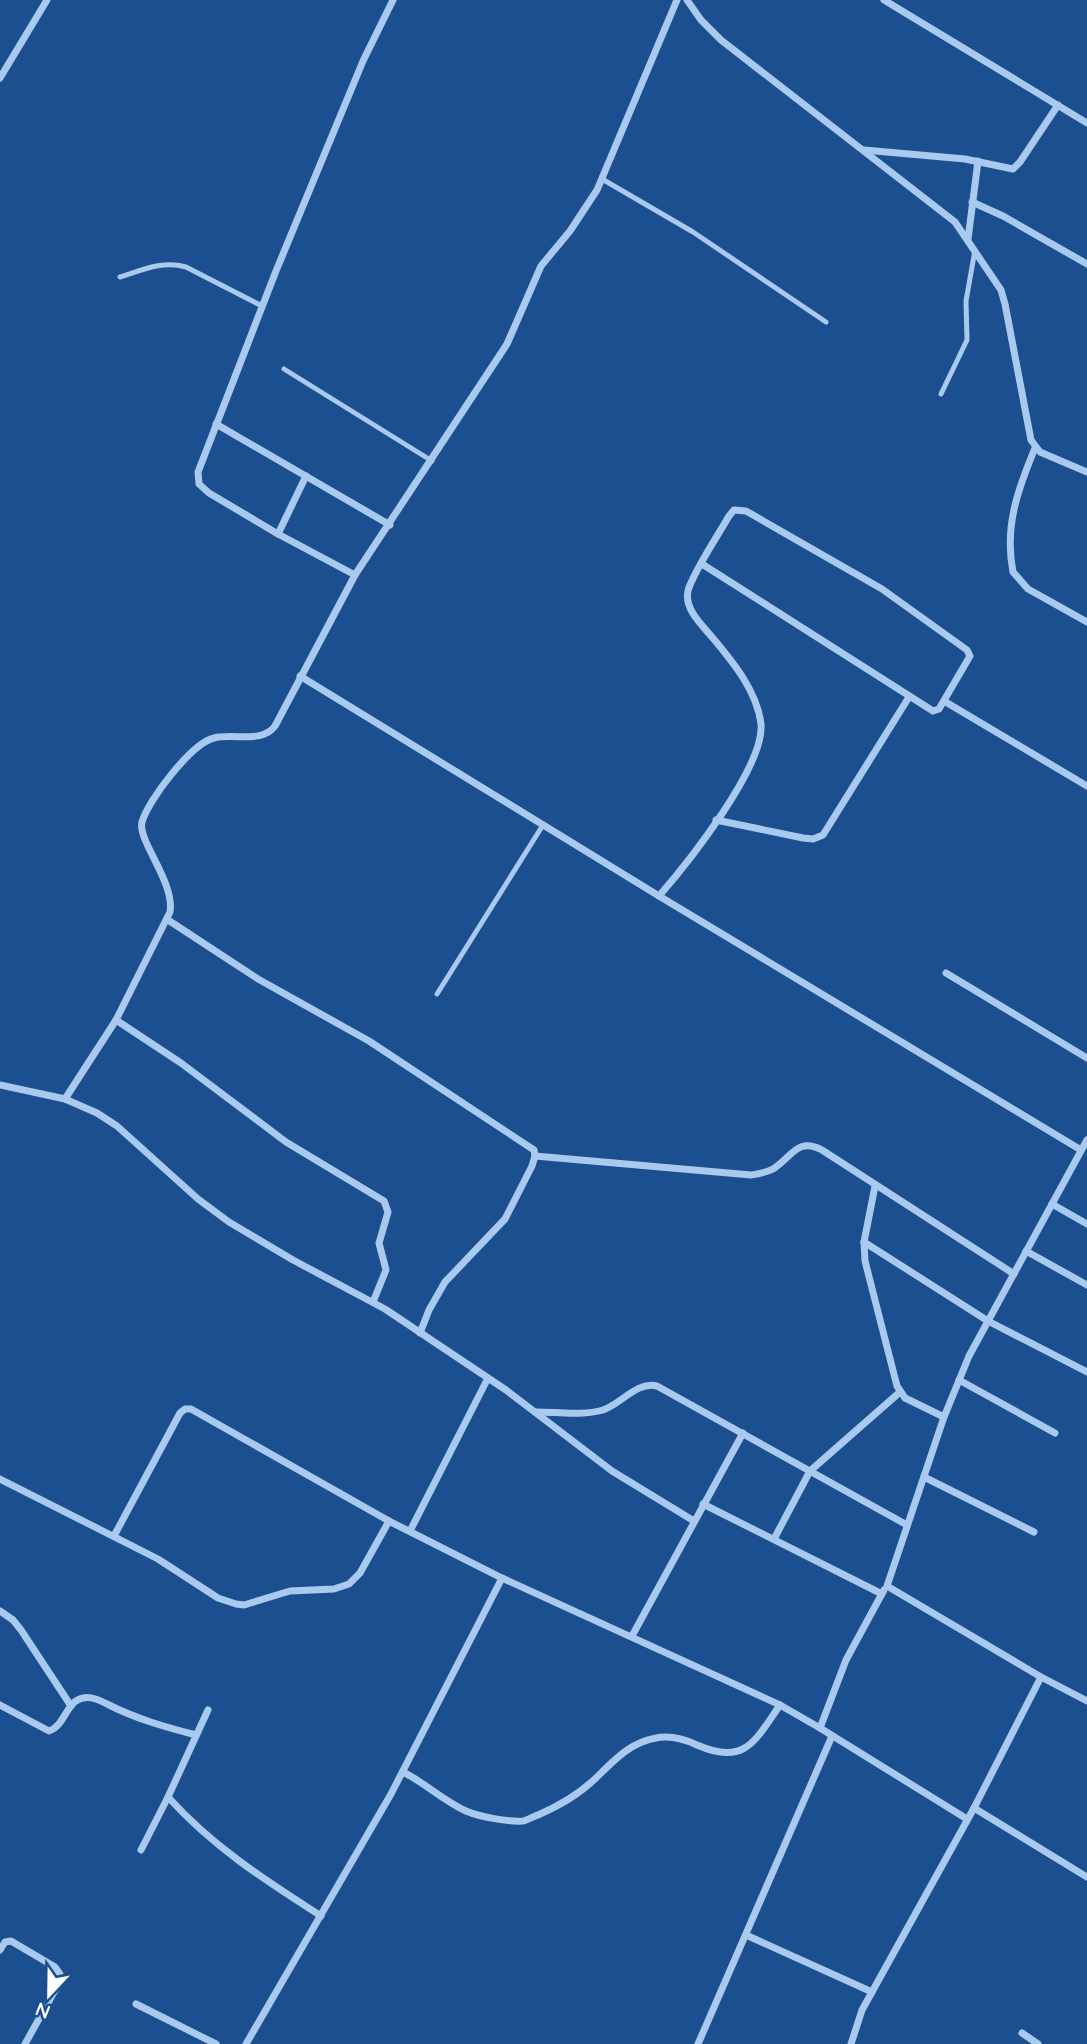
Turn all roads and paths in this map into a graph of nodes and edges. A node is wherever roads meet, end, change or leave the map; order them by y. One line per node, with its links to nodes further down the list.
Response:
1 (47, 0): 6 (street)
2 (393, 0): 17 (street)
3 (677, 0): 11 (street)
4 (687, 0): 9 (street)
5 (884, 0): 7 (street)
6 (0, 78)
7 (1058, 105): 8 (street); 10 (street)
8 (1087, 123)
9 (863, 150): 10 (street); 13 (street)
10 (978, 161): 12 (street)
11 (602, 180): 18 (lane); 23 (street)
12 (972, 202): 13 (street); 15 (street)
13 (968, 239): 14 (street)
14 (975, 250): 20 (lane); 22 (street)
15 (1087, 264)
16 (120, 277): 17 (lane)
17 (262, 306): 21 (street)
18 (826, 322)
19 (284, 369): 23 (lane)
20 (941, 394)
21 (216, 424): 25 (street); 27 (street)
22 (1035, 448): 24 (street); 30 (street)
23 (432, 461): 26 (street)
24 (1087, 472)
25 (306, 476): 26 (street); 27 (street)
26 (390, 525): 29 (street)
27 (278, 534): 29 (street)
28 (702, 565): 32 (street); 33 (street); 35 (street)
29 (355, 575): 31 (street)
30 (1087, 622)
31 (300, 676): 36 (street); 38 (street)
32 (909, 696): 33 (street); 35 (street)
33 (944, 701): 34 (street)
34 (1087, 786)
35 (716, 820): 37 (street)
36 (543, 825): 37 (street); 40 (lane)
37 (659, 896): 46 (street)
38 (168, 920): 41 (street); 47 (street)
39 (946, 973): 42 (street)
40 (437, 994)
41 (116, 1020): 44 (street); 55 (street)
42 (1087, 1058)
43 (0, 1085): 44 (street)
44 (65, 1099): 55 (street)
45 (1087, 1140): 46 (street)
46 (1081, 1150): 49 (street)
47 (535, 1156): 48 (street); 57 (street)
48 (875, 1186): 51 (street); 53 (street)
49 (1052, 1203): 50 (street); 52 (street)
50 (1087, 1224)
51 (864, 1242): 56 (street); 61 (street)
52 (1026, 1251): 53 (street); 54 (street)
53 (1014, 1274): 56 (street)
54 (1087, 1284)
55 (373, 1302): 57 (street)
56 (988, 1321): 58 (street); 60 (street)
57 (420, 1333): 59 (street)
58 (1087, 1371)
59 (488, 1378): 62 (street); 73 (street)
60 (958, 1380): 63 (street); 65 (street)
61 (900, 1392): 63 (street); 66 (street)
62 (536, 1412): 64 (street); 71 (street)
63 (944, 1417): 67 (street)
64 (743, 1433): 66 (street); 69 (street)
65 (1055, 1433)
66 (810, 1471): 72 (street); 76 (street)
67 (924, 1477): 72 (street); 74 (street)
68 (0, 1479): 75 (street)
69 (704, 1504): 71 (street); 76 (street)
70 (389, 1521): 73 (street); 75 (street); 75 (street)
71 (694, 1521): 80 (street)
72 (907, 1525): 78 (street)
73 (410, 1531): 77 (street)
74 (1034, 1532)
75 (114, 1536)
76 (774, 1539): 78 (street)
77 (502, 1578): 80 (street); 90 (street)
78 (884, 1590): 81 (street); 87 (street)
79 (0, 1611): 84 (street)
80 (632, 1636): 85 (street)
81 (1041, 1677): 82 (street); 92 (street)
82 (1087, 1701)
83 (0, 1705): 84 (street)
84 (71, 1706): 88 (street)
85 (780, 1706): 87 (street); 90 (street)
86 (208, 1710): 88 (street)
87 (820, 1728): 89 (street)
88 (196, 1735): 91 (street)
89 (832, 1736): 93 (street); 97 (street)
90 (403, 1772): 96 (street)
91 (168, 1797): 94 (street); 96 (street)
92 (974, 1808): 93 (street); 95 (street)
93 (967, 1819): 99 (street)
94 (141, 1850)
95 (1087, 1877)
96 (321, 1916): 104 (street)
97 (746, 1936): 99 (street); 105 (street)
98 (0, 1950): 102 (street)
99 (872, 1992): 106 (street)
100 (136, 2004): 103 (street)
101 (1022, 2034): 107 (street)
102 (25, 2044)
103 (216, 2044)
104 (246, 2044)
105 (698, 2044)
106 (851, 2044)
107 (1038, 2044)

